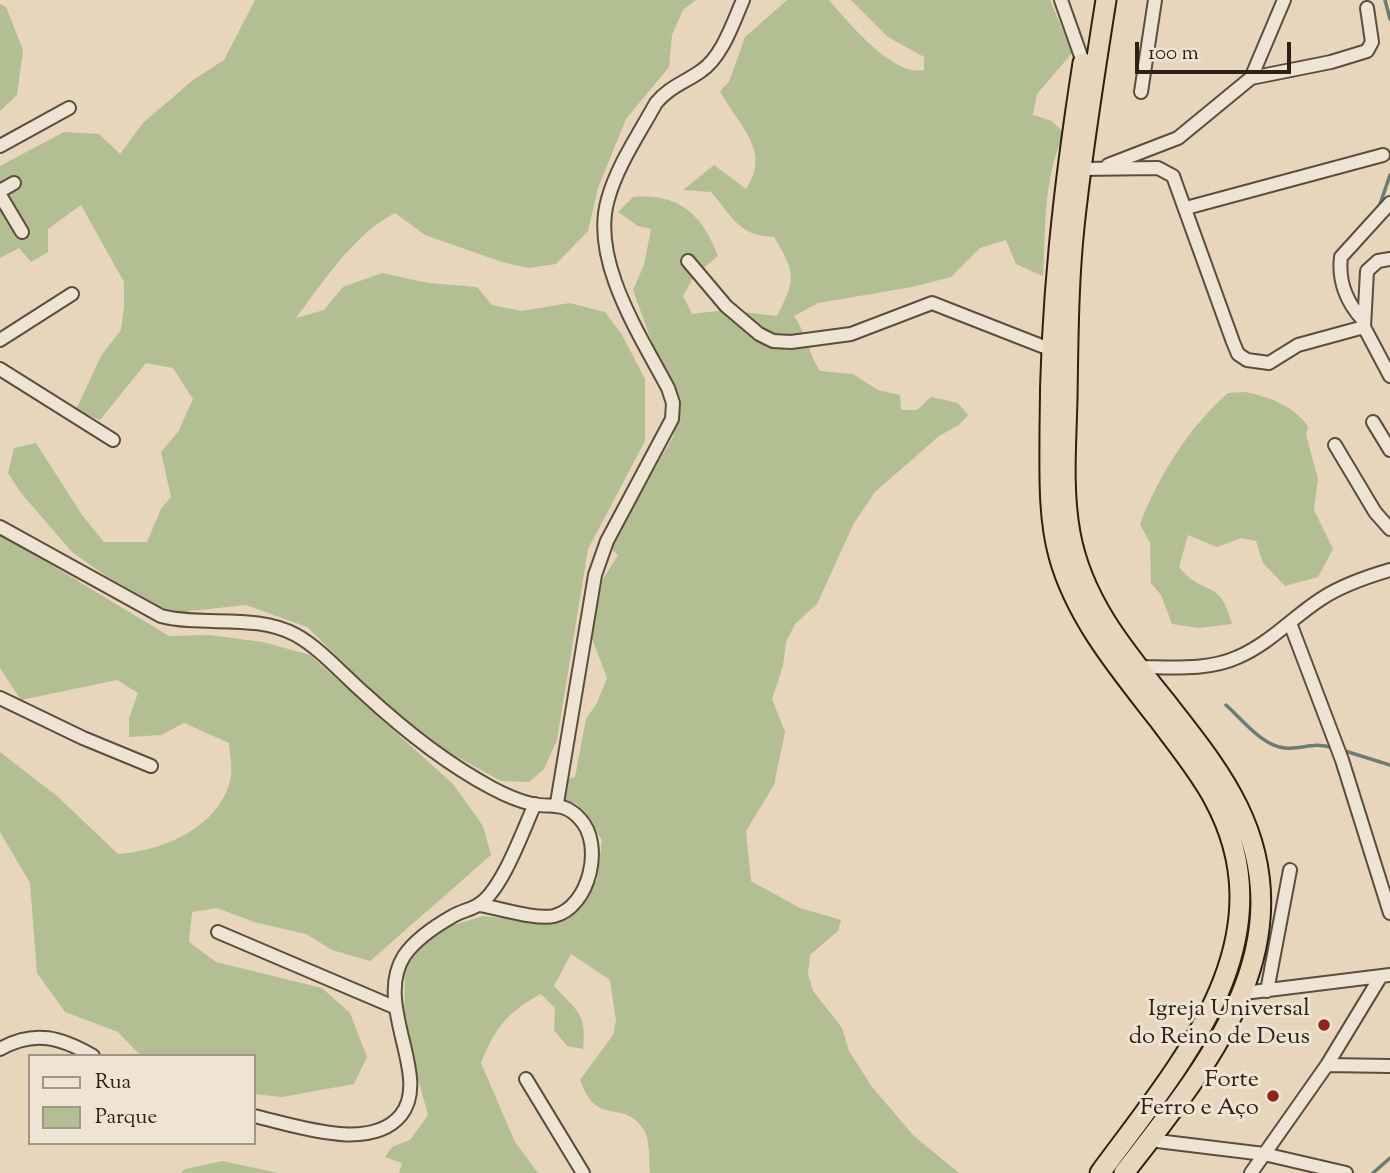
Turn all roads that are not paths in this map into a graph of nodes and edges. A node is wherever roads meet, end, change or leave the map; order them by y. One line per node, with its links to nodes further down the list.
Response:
1 (743, 0): 39 (street)
2 (1061, 0): 8 (street)
3 (1093, 0): 8 (highway)
4 (1106, 0): 14 (highway)
5 (1155, 0): 10 (street)
6 (1284, 0): 9 (street)
7 (1367, 8): 9 (street)
8 (1083, 62): 25 (highway)
9 (1251, 78): 14 (street)
10 (1141, 92)
11 (69, 108): 12 (street)
12 (0, 146)
13 (1383, 155): 18 (street)
14 (1088, 169): 18 (street); 36 (highway)
15 (14, 183): 16 (street)
16 (0, 193): 19 (street)
17 (1390, 202): 23 (street)
18 (1186, 208): 23 (street)
19 (22, 232)
20 (1390, 259): 23 (street)
21 (688, 261): 25 (street)
22 (72, 294): 24 (street)
23 (1364, 323): 27 (street)
24 (0, 340)
25 (1052, 350): 58 (highway)
26 (0, 369): 29 (street)
27 (1390, 376)
28 (1373, 422): 31 (street)
29 (113, 440)
30 (1335, 445): 33 (street)
31 (1390, 450)
32 (0, 527): 40 (street)
33 (1390, 529)
34 (1390, 570): 35 (street)
35 (1290, 622): 36 (street); 43 (street)
36 (1138, 667): 47 (highway)
37 (0, 698): 38 (street)
38 (151, 766)
39 (557, 803): 40 (street); 42 (street)
40 (535, 804): 42 (street)
41 (1290, 870): 46 (street)
42 (480, 905): 48 (street)
43 (1390, 913)
44 (218, 932): 48 (street)
45 (1385, 975): 46 (street); 51 (street)
46 (1267, 990): 47 (street)
47 (1244, 993): 55 (highway)
48 (394, 1007): 54 (street)
49 (3, 1047): 50 (street)
50 (90, 1054)
51 (1327, 1065): 52 (street); 56 (street)
52 (1390, 1066)
53 (526, 1079): 57 (street)
54 (256, 1116)
55 (1149, 1140): 56 (street); 59 (highway)
56 (1264, 1154): 60 (street); 61 (street)
57 (583, 1173)
58 (1100, 1173)
59 (1125, 1173)
60 (1251, 1173)
61 (1346, 1173)

